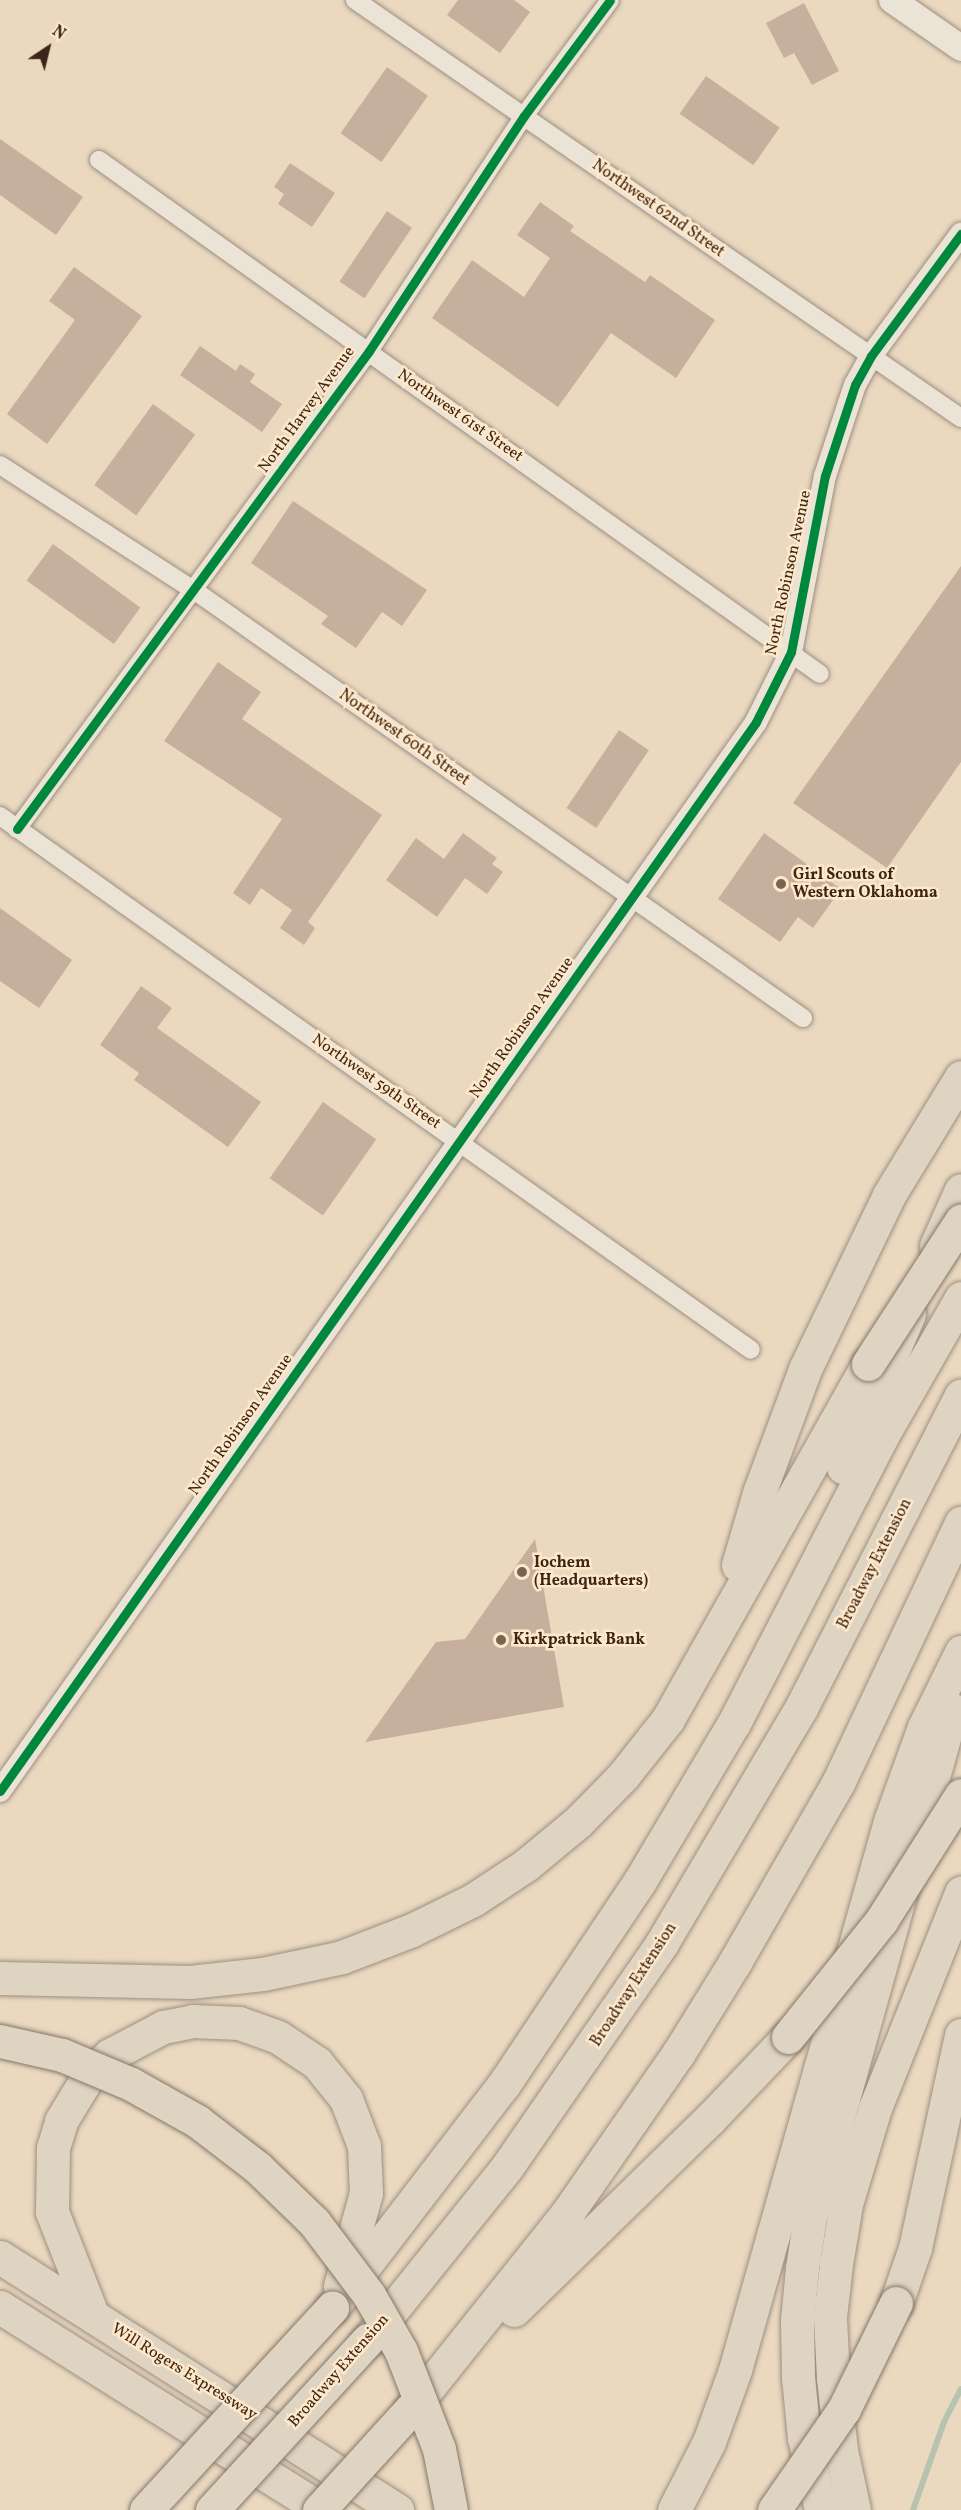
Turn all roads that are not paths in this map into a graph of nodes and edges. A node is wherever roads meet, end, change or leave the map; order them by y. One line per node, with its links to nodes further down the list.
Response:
1 (355, 0): 5 (street, Northwest 62nd Street)
2 (610, 0): 5 (street, North Harvey Avenue)
3 (892, 0): 4 (main road)
4 (961, 48)
5 (524, 116): 8 (street, North Harvey Avenue); 9 (street, Northwest 62nd Street)
6 (99, 160): 8 (street, Northwest 61st Street)
7 (961, 234): 9 (street, North Robinson Avenue)
8 (369, 351): 12 (street, North Harvey Avenue); 13 (street, Northwest 61st Street)
9 (871, 356): 10 (street, Northwest 62nd Street); 13 (street, North Robinson Avenue)
10 (961, 418)
11 (0, 465): 12 (street, Northwest 60th Street)
12 (195, 591): 16 (street, North Harvey Avenue); 17 (street, Northwest 60th Street)
13 (791, 652): 14 (street, Northwest 61st Street); 17 (street, North Robinson Avenue)
14 (820, 674)
15 (0, 816): 16 (street, Northwest 59th Street)
16 (17, 829): 20 (street, Northwest 59th Street)
17 (633, 899): 18 (street, Northwest 60th Street); 20 (street, North Robinson Avenue)
18 (803, 1018)
19 (961, 1077): 27 (highway)
20 (460, 1141): 24 (street, Northwest 59th Street); 31 (street, North Robinson Avenue)
21 (961, 1190): 29 (highway)
22 (961, 1221): 27 (highway, bridge)
23 (961, 1298): 29 (highway)
24 (751, 1350)
25 (961, 1396): 45 (highway, Broadway Extension, bridge)
26 (961, 1523): 43 (highway)
27 (719, 1627): 34 (highway)
28 (961, 1652): 49 (highway)
29 (762, 1669): 39 (highway)
30 (961, 1679): 51 (highway)
31 (0, 1791)
32 (961, 1796): 43 (highway, bridge)
33 (961, 1893): 52 (highway)
34 (0, 1978)
35 (961, 2035): 50 (highway, bridge)
36 (0, 2041): 48 (highway, bridge)
37 (0, 2257): 40 (highway, Will Rogers Expressway)
38 (0, 2307): 42 (highway)
39 (332, 2308): 40 (highway); 44 (highway, bridge)
40 (92, 2314): 47 (highway, Will Rogers Expressway)
41 (0, 2322): 42 (highway)
42 (34, 2328): 46 (highway)
43 (411, 2409): 46 (highway, bridge)
44 (146, 2510)
45 (212, 2510)
46 (321, 2510)
47 (396, 2510)
48 (451, 2510)
49 (674, 2510)
50 (774, 2510)
51 (821, 2510)
52 (854, 2510)

